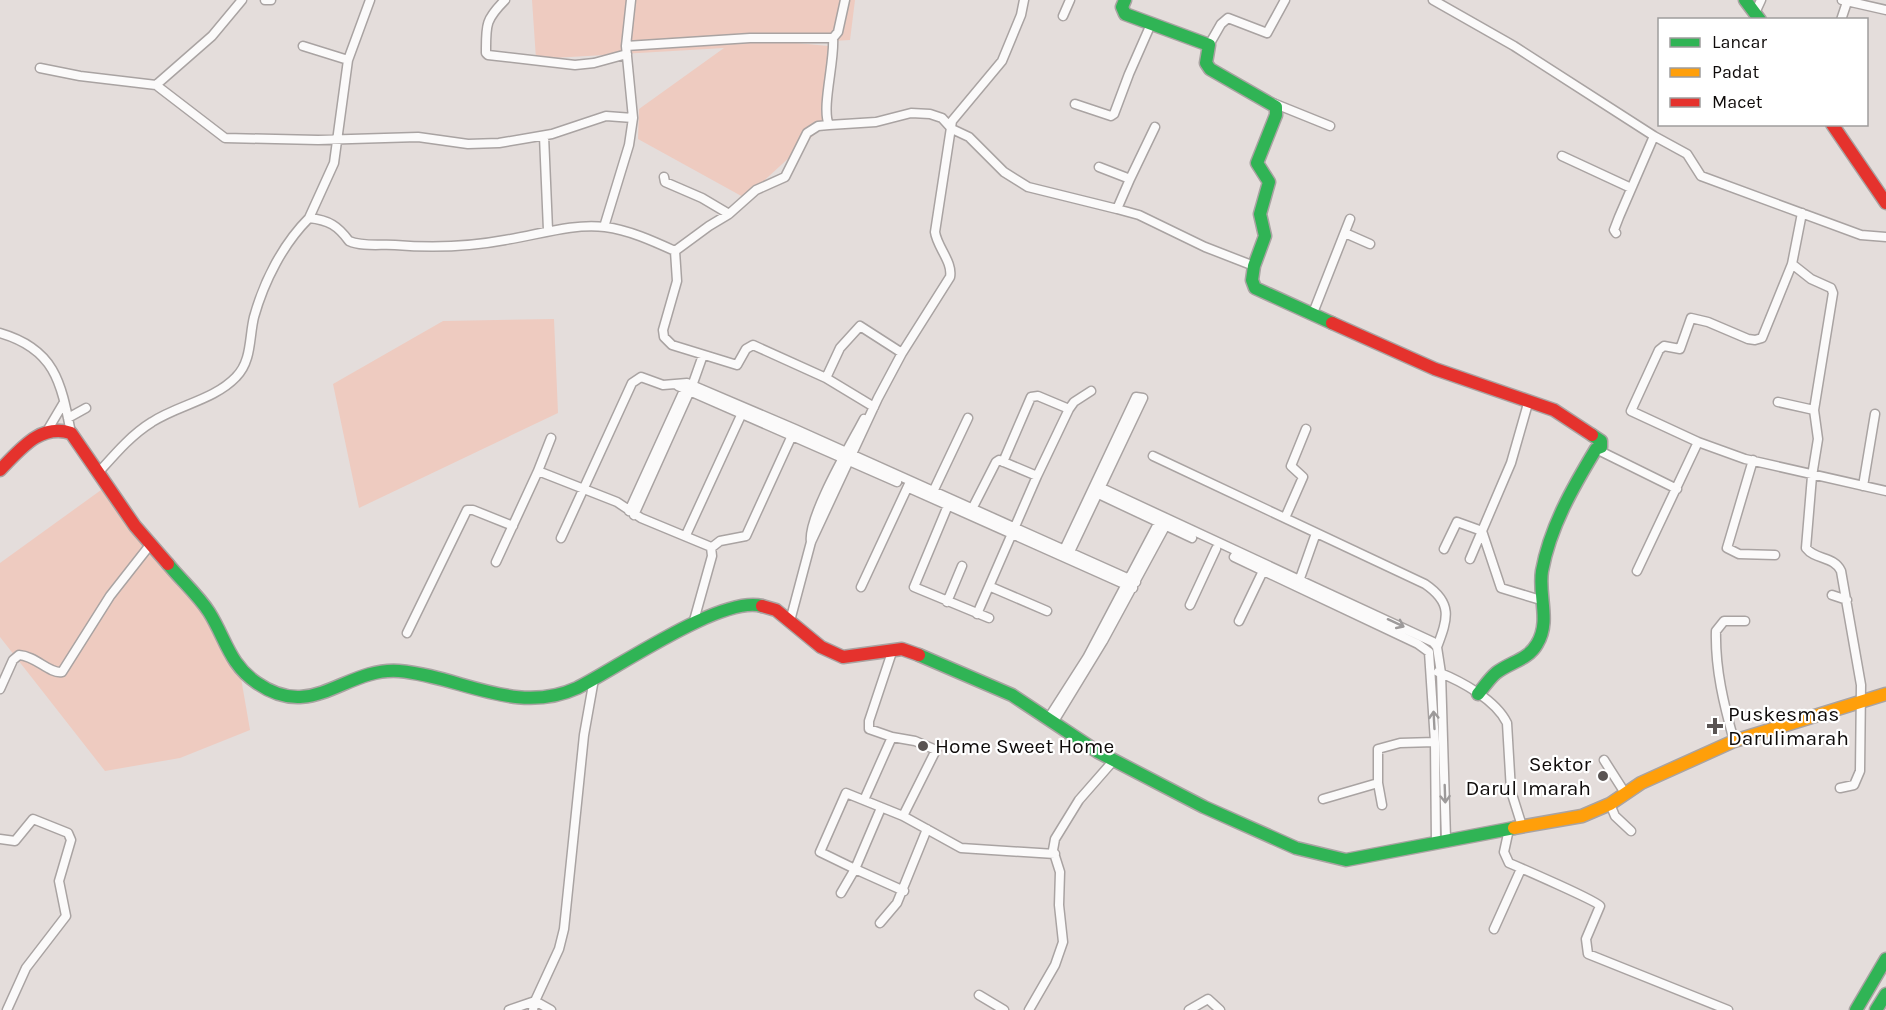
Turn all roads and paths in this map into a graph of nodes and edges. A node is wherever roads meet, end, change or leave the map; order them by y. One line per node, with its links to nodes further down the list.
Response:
1 (242, 0): 27 (street)
2 (265, 0): 3 (street)
3 (271, 0)
4 (370, 0): 25 (street)
5 (506, 0): 24 (street)
6 (631, 0): 24 (street)
7 (845, 0): 21 (street)
8 (1070, 0): 17 (street)
9 (1125, 0): 20 (main road)
10 (1285, 0): 22 (street)
11 (1433, 0): 37 (street)
12 (1745, 0): 18 (main road)
13 (1761, 0): 18 (street)
14 (1021, 1): 35 (street)
15 (1845, 1): 16 (street); 19 (street)
16 (1886, 10)
17 (1063, 16)
18 (1757, 16)
19 (1841, 18)
20 (1151, 24): 22 (main road); 29 (street)
21 (833, 38): 24 (street); 31 (street)
22 (1209, 45): 28 (main road)
23 (303, 46): 25 (street)
24 (626, 50): 30 (street)
25 (348, 60): 38 (street)
26 (40, 68): 27 (street)
27 (156, 85): 38 (street)
28 (1273, 103): 32 (street); 58 (main road)
29 (1075, 104)
30 (633, 118): 36 (street); 50 (street)
31 (829, 124): 35 (street); 47 (street)
32 (1330, 126)
33 (1834, 126): 44 (main road)
34 (1155, 127): 42 (street)
35 (952, 129): 45 (street); 61 (street)
36 (544, 136): 38 (street); 51 (street)
37 (1654, 136): 43 (street); 46 (street)
38 (338, 139): 48 (street)
39 (1562, 156): 43 (street)
40 (1099, 167): 42 (street)
41 (664, 177): 47 (street)
42 (1130, 179): 45 (street)
43 (1632, 188): 53 (street)
44 (1886, 203)
45 (1117, 209): 58 (street)
46 (1802, 213): 54 (street); 57 (street)
47 (729, 214): 56 (street)
48 (309, 218): 51 (street); 90 (street)
49 (1350, 219): 52 (street)
50 (604, 227): 51 (street); 56 (street)
51 (548, 230)
52 (1345, 233): 55 (street); 59 (street)
53 (1616, 233)
54 (1886, 237)
55 (1370, 244)
56 (675, 252): 62 (street)
57 (1792, 264): 72 (street); 82 (street)
58 (1254, 266): 59 (main road)
59 (1313, 313): 66 (main road)
60 (0, 333): 68 (street)
61 (902, 353): 63 (street); 69 (street)
62 (703, 355): 63 (street); 64 (street)
63 (826, 378): 69 (street)
64 (686, 388): 73 (street); 95 (street); 101 (street)
65 (1091, 391): 71 (street)
66 (1529, 400): 83 (main road); 107 (street)
67 (1778, 402): 72 (street)
68 (63, 404): 75 (street); 78 (street)
69 (874, 407): 84 (street)
70 (86, 408): 75 (street)
71 (1069, 410): 87 (street); 92 (street)
72 (1814, 410): 91 (street)
73 (743, 411): 79 (street); 109 (street)
74 (1875, 414): 94 (street)
75 (68, 418): 80 (street)
76 (968, 418): 99 (street)
77 (1306, 429): 103 (street)
78 (47, 431): 80 (main road); 88 (main road)
79 (794, 431): 84 (street); 112 (street)
80 (71, 434): 90 (main road)
81 (551, 438): 89 (street)
82 (1698, 442): 86 (street); 97 (street)
83 (1596, 449): 97 (street); 128 (main road)
84 (849, 456): 93 (street); 134 (street)
85 (1153, 456): 103 (street)
86 (1753, 460): 91 (street); 116 (street)
87 (1003, 462): 92 (street); 102 (street)
88 (0, 470)
89 (538, 471): 95 (street); 105 (street)
90 (99, 472): 111 (main road)
91 (1812, 476): 94 (street); 127 (street)
92 (1037, 477): 106 (street)
93 (909, 485): 99 (street); 124 (street)
94 (1863, 486): 98 (street)
95 (584, 488): 101 (street); 110 (street)
96 (1097, 489): 96 (street); 104 (street); 115 (street)
97 (1677, 489): 121 (street)
98 (1886, 491)
99 (931, 494): 100 (street)
100 (950, 503): 102 (street); 129 (street)
101 (632, 513): 109 (street)
102 (970, 513): 106 (street)
103 (1285, 518): 108 (street)
104 (1164, 521): 113 (street); 122 (street); 123 (street)
105 (513, 526): 118 (street); 138 (street)
106 (1012, 531): 115 (street); 125 (street)
107 (1482, 531): 114 (street); 117 (street); 128 (street)
108 (1316, 533): 122 (street); 139 (street)
109 (686, 535): 112 (street)
110 (561, 538)
111 (150, 545): 143 (main road); 144 (street)
112 (711, 548): 137 (street)
113 (1216, 549): 120 (street); 130 (street)
114 (1444, 549)
115 (1065, 555): 123 (street)
116 (1775, 555)
117 (1470, 559)
118 (495, 562)
119 (962, 566): 129 (street)
120 (1263, 571): 122 (street); 135 (street)
121 (1637, 571)
122 (1298, 583): 139 (street, one-way to 139); 141 (street)
123 (1131, 584): 148 (street)
124 (861, 587)
125 (991, 587): 131 (street); 132 (street)
126 (1832, 595): 127 (street)
127 (1848, 600): 147 (street)
128 (1544, 601): 145 (main road)
129 (947, 602): 132 (street)
130 (1190, 604)
131 (1047, 611)
132 (978, 614): 133 (street)
133 (989, 618)
134 (790, 621): 137 (main road); 140 (main road)
135 (1239, 621)
136 (1745, 621): 150 (street)
137 (693, 624): 143 (main road)
138 (406, 633)
139 (1437, 647): 142 (street)
140 (892, 649): 148 (main road); 149 (street)
141 (1431, 670): 142 (street); 151 (street, one-way to 141)
142 (1441, 673): 145 (street); 168 (street, one-way to 168)
143 (594, 678): 179 (street)
144 (0, 689)
145 (1478, 694): 163 (street)
146 (1886, 694): 147 (main road)
147 (1861, 702): 150 (main road); 155 (street)
148 (1051, 721): 152 (main road)
149 (892, 737): 158 (street); 162 (street)
150 (1734, 741): 156 (main road)
151 (1435, 742): 154 (street); 168 (street)
152 (1114, 760): 168 (main road); 169 (street)
153 (1604, 760): 156 (street)
154 (1378, 783): 157 (street); 160 (street)
155 (1840, 788)
156 (1625, 794): 159 (main road)
157 (1323, 799)
158 (864, 800): 161 (street); 171 (street)
159 (1610, 804): 163 (main road); 166 (street)
160 (1382, 805)
161 (881, 808): 162 (street); 171 (street)
162 (903, 816): 164 (street)
163 (1522, 826): 165 (main road)
164 (927, 829): 169 (street); 172 (street)
165 (1509, 829): 168 (main road); 170 (street)
166 (1631, 831)
167 (0, 839): 180 (street)
168 (1441, 840)
169 (1055, 854): 184 (street)
170 (1521, 868): 175 (street); 187 (street)
171 (855, 869): 172 (street); 173 (street)
172 (904, 891): 174 (street)
173 (841, 893)
174 (880, 923)
175 (1494, 929)
176 (1886, 959): 188 (main road)
177 (1886, 994): 189 (main road)
178 (979, 995): 183 (street)
179 (534, 1005): 181 (street); 182 (street)
180 (7, 1010)
181 (509, 1010)
182 (551, 1010)
183 (1004, 1010)
184 (1029, 1010)
185 (1189, 1010): 186 (street)
186 (1220, 1010)
187 (1728, 1010)
188 (1856, 1010)
189 (1876, 1010)

